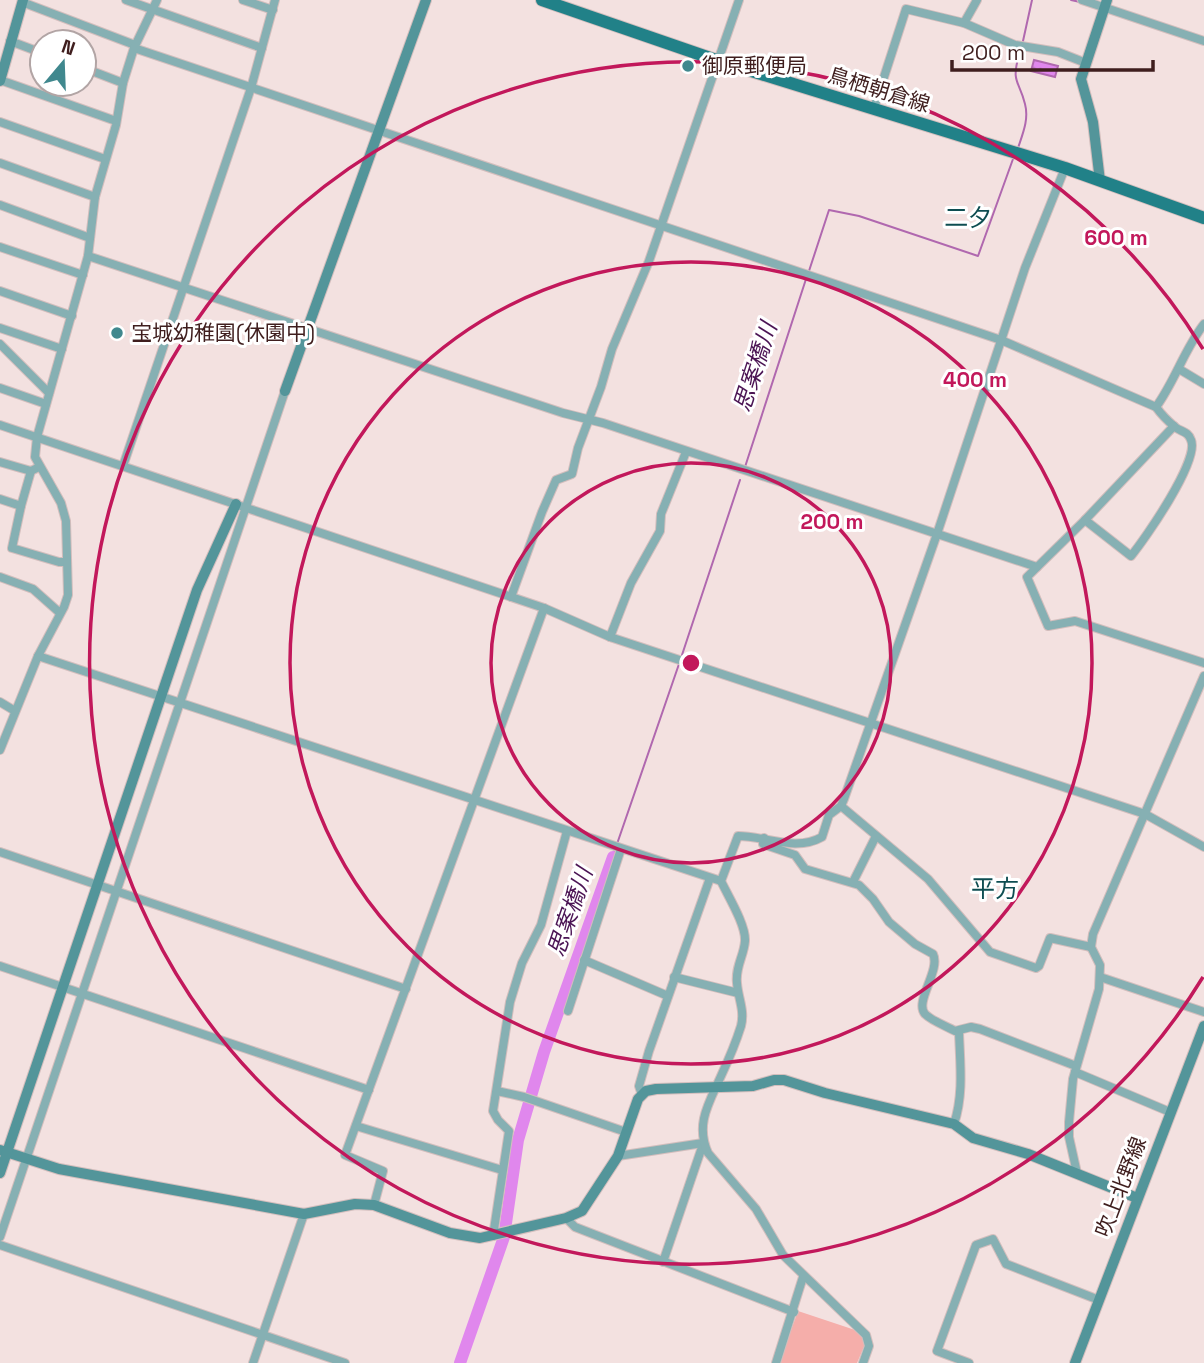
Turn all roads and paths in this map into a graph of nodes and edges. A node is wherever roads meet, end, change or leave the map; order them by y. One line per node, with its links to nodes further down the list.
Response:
1 (126, 0): 12 (street)
2 (157, 0): 12 (street)
3 (243, 0): 13 (street)
4 (275, 0): 13 (street)
5 (426, 0): 30 (street)
6 (542, 0): 20 (main road, 鳥栖朝倉線)
7 (739, 0): 20 (street)
8 (977, 0): 14 (street)
9 (1082, 0): 11 (street)
10 (23, 1): 15 (street); 17 (street)
11 (1106, 3): 16 (street); 21 (street)
12 (153, 10): 17 (street); 19 (street)
13 (273, 10): 19 (street)
14 (964, 23): 21 (street); 27 (street)
15 (10, 41): 18 (street); 22 (street)
16 (1204, 41)
17 (134, 46): 25 (street); 26 (street)
18 (28, 48)
19 (262, 48): 26 (street)
20 (716, 61): 27 (main road, 鳥栖朝倉線); 38 (street)
21 (1086, 63): 34 (street)
22 (2, 67): 24 (street)
23 (98, 73): 25 (street)
24 (0, 81): 28 (street)
25 (123, 83): 28 (street)
26 (251, 88): 30 (street); 43 (street)
27 (874, 108): 33 (main road, 鳥栖朝倉線)
28 (117, 121): 31 (street)
29 (0, 122): 31 (street)
30 (378, 131): 38 (street); 48 (street)
31 (105, 159): 35 (street)
32 (0, 163): 35 (street)
33 (1065, 168): 34 (main road, 鳥栖朝倉線); 49 (street)
34 (1100, 181): 37 (main road, 鳥栖朝倉線)
35 (95, 197): 39 (street)
36 (0, 205): 39 (street)
37 (1204, 218)
38 (662, 226): 49 (street); 59 (street)
39 (90, 238): 41 (street)
40 (0, 247): 42 (street)
41 (88, 256): 42 (street); 43 (street)
42 (83, 275): 45 (street)
43 (185, 287): 48 (street); 65 (street)
44 (0, 291): 45 (street)
45 (72, 316): 51 (street)
46 (1204, 324): 52 (street)
47 (0, 328): 51 (street)
48 (307, 329): 55 (street); 59 (street)
49 (1001, 340): 58 (street); 71 (street)
50 (0, 344): 56 (street)
51 (62, 349): 56 (street)
52 (1179, 369): 53 (street); 58 (street)
53 (1204, 384)
54 (0, 388): 57 (street)
55 (285, 391): 69 (street)
56 (49, 393): 57 (street)
57 (46, 404): 62 (street)
58 (1156, 407): 61 (street)
59 (589, 419): 63 (street); 75 (street)
60 (0, 425): 62 (street)
61 (1174, 426): 70 (street); 70 (street)
62 (37, 438): 65 (street); 66 (street)
63 (686, 452): 71 (street); 78 (street)
64 (0, 462): 66 (street)
65 (123, 466): 69 (street)
66 (35, 469): 68 (street); 72 (street)
67 (0, 499): 68 (street)
68 (22, 506): 72 (street)
69 (242, 506): 75 (street); 82 (street); 84 (street)
70 (1085, 520): 73 (street)
71 (937, 534): 73 (street); 86 (street)
72 (67, 562): 77 (street)
73 (1037, 567): 80 (street)
74 (0, 577): 77 (street)
75 (511, 597): 76 (street)
76 (544, 608): 78 (street); 88 (street)
77 (60, 612): 79 (street)
78 (610, 637): 86 (street)
79 (38, 656): 82 (street); 85 (street)
80 (1204, 663)
81 (1204, 676): 90 (street)
82 (161, 696): 84 (street); 100 (street)
83 (0, 702): 85 (street)
84 (181, 702): 88 (street); 101 (street)
85 (15, 711): 87 (street)
86 (870, 723): 89 (street); 90 (street)
87 (0, 750)
88 (474, 800): 91 (street); 108 (street)
89 (841, 806): 92 (street); 93 (street)
90 (1145, 814): 94 (street); 102 (street)
91 (567, 831): 95 (street); 119 (street)
92 (876, 836): 99 (street); 102 (street)
93 (764, 838): 98 (street); 99 (street)
94 (1204, 847)
95 (617, 848): 97 (street); 103 (street)
96 (0, 852): 100 (street)
97 (710, 878): 98 (street); 106 (street)
98 (721, 881): 110 (street)
99 (853, 882): 115 (street)
100 (97, 886): 101 (street); 107 (street)
101 (117, 892): 108 (street); 109 (street)
102 (1091, 947): 105 (street)
103 (584, 960): 111 (street); 112 (street)
104 (0, 966): 107 (street)
105 (1100, 977): 113 (street); 116 (street)
106 (674, 978): 110 (street); 111 (street)
107 (63, 987): 109 (street); 126 (street)
108 (406, 989): 118 (street)
109 (83, 993): 118 (street); 128 (street)
110 (738, 993): 117 (street)
111 (668, 996): 120 (street)
112 (568, 1011)
113 (1204, 1012)
114 (1204, 1026): 121 (street, 吹上北野線)
115 (959, 1032): 116 (street); 122 (street)
116 (1075, 1069): 121 (street); 131 (street)
117 (716, 1087): 120 (street); 122 (street); 125 (street)
118 (369, 1090): 123 (street)
119 (497, 1091): 124 (street); 129 (street)
120 (642, 1095): 124 (street)
121 (1170, 1112): 132 (street, 吹上北野線)
122 (954, 1124): 131 (street)
123 (356, 1126): 129 (street); 133 (street)
124 (626, 1132): 127 (street)
125 (704, 1145): 127 (street); 139 (street); 140 (street)
126 (3, 1151): 128 (street); 130 (street)
127 (618, 1156): 135 (street)
128 (26, 1160): 134 (street); 137 (street)
129 (502, 1170): 136 (street)
130 (0, 1173)
131 (1077, 1173): 132 (street)
132 (1137, 1198): 141 (street, 吹上北野線)
133 (374, 1205): 134 (street); 136 (street)
134 (304, 1214): 143 (street)
135 (566, 1218): 136 (street); 139 (street)
136 (493, 1236)
137 (0, 1237)
138 (0, 1245): 143 (street)
139 (663, 1262): 142 (street)
140 (803, 1278): 142 (street); 147 (street)
141 (1099, 1300): 148 (street); 149 (street, 吹上北野線)
142 (794, 1312): 146 (street)
143 (262, 1336): 144 (street); 145 (street)
144 (253, 1363)
145 (345, 1363)
146 (776, 1363)
147 (863, 1363)
148 (969, 1363)
149 (1075, 1363)

